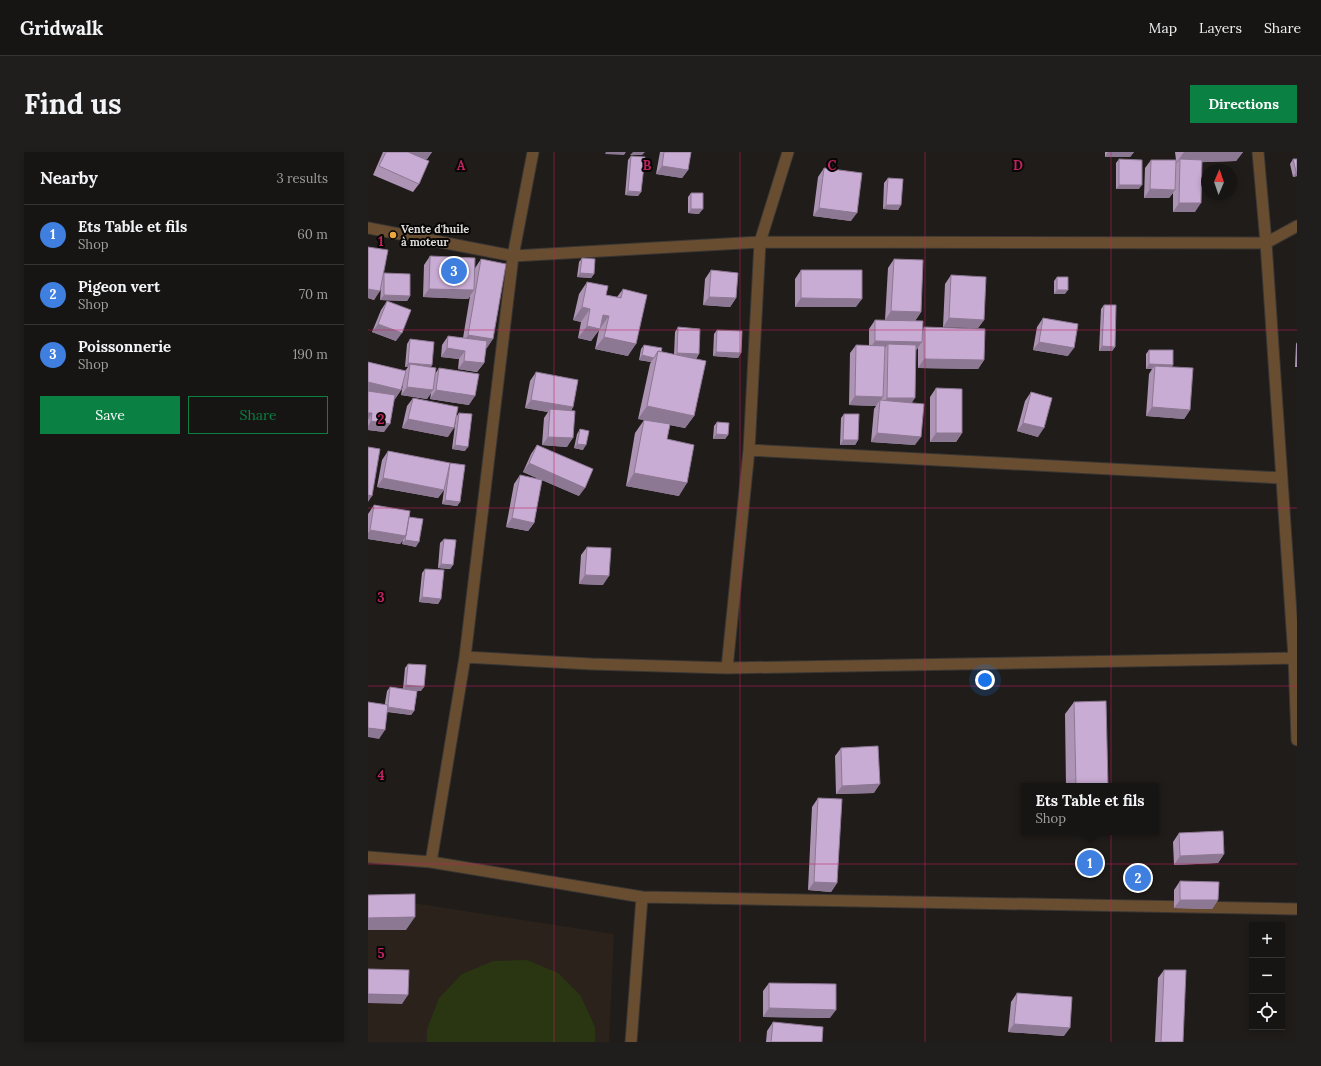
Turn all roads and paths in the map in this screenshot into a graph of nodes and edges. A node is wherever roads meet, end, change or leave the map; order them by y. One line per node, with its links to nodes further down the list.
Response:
1 (533, 152): 8 (street)
2 (788, 152): 6 (street)
3 (1258, 152): 7 (street)
4 (1297, 226): 7 (street)
5 (368, 228): 8 (street)
6 (760, 242): 7 (street); 8 (street); 9 (street)
7 (1266, 243): 10 (street)
8 (512, 256): 11 (street)
9 (749, 450): 10 (street); 13 (street)
10 (1282, 478): 12 (street)
11 (465, 657): 13 (street); 16 (street)
12 (1295, 658): 13 (street); 14 (street)
13 (728, 668)
14 (1297, 740)
15 (368, 857): 16 (street)
16 (431, 862): 17 (street)
17 (642, 897): 18 (street); 19 (street)
18 (1297, 909)
19 (631, 1042)

